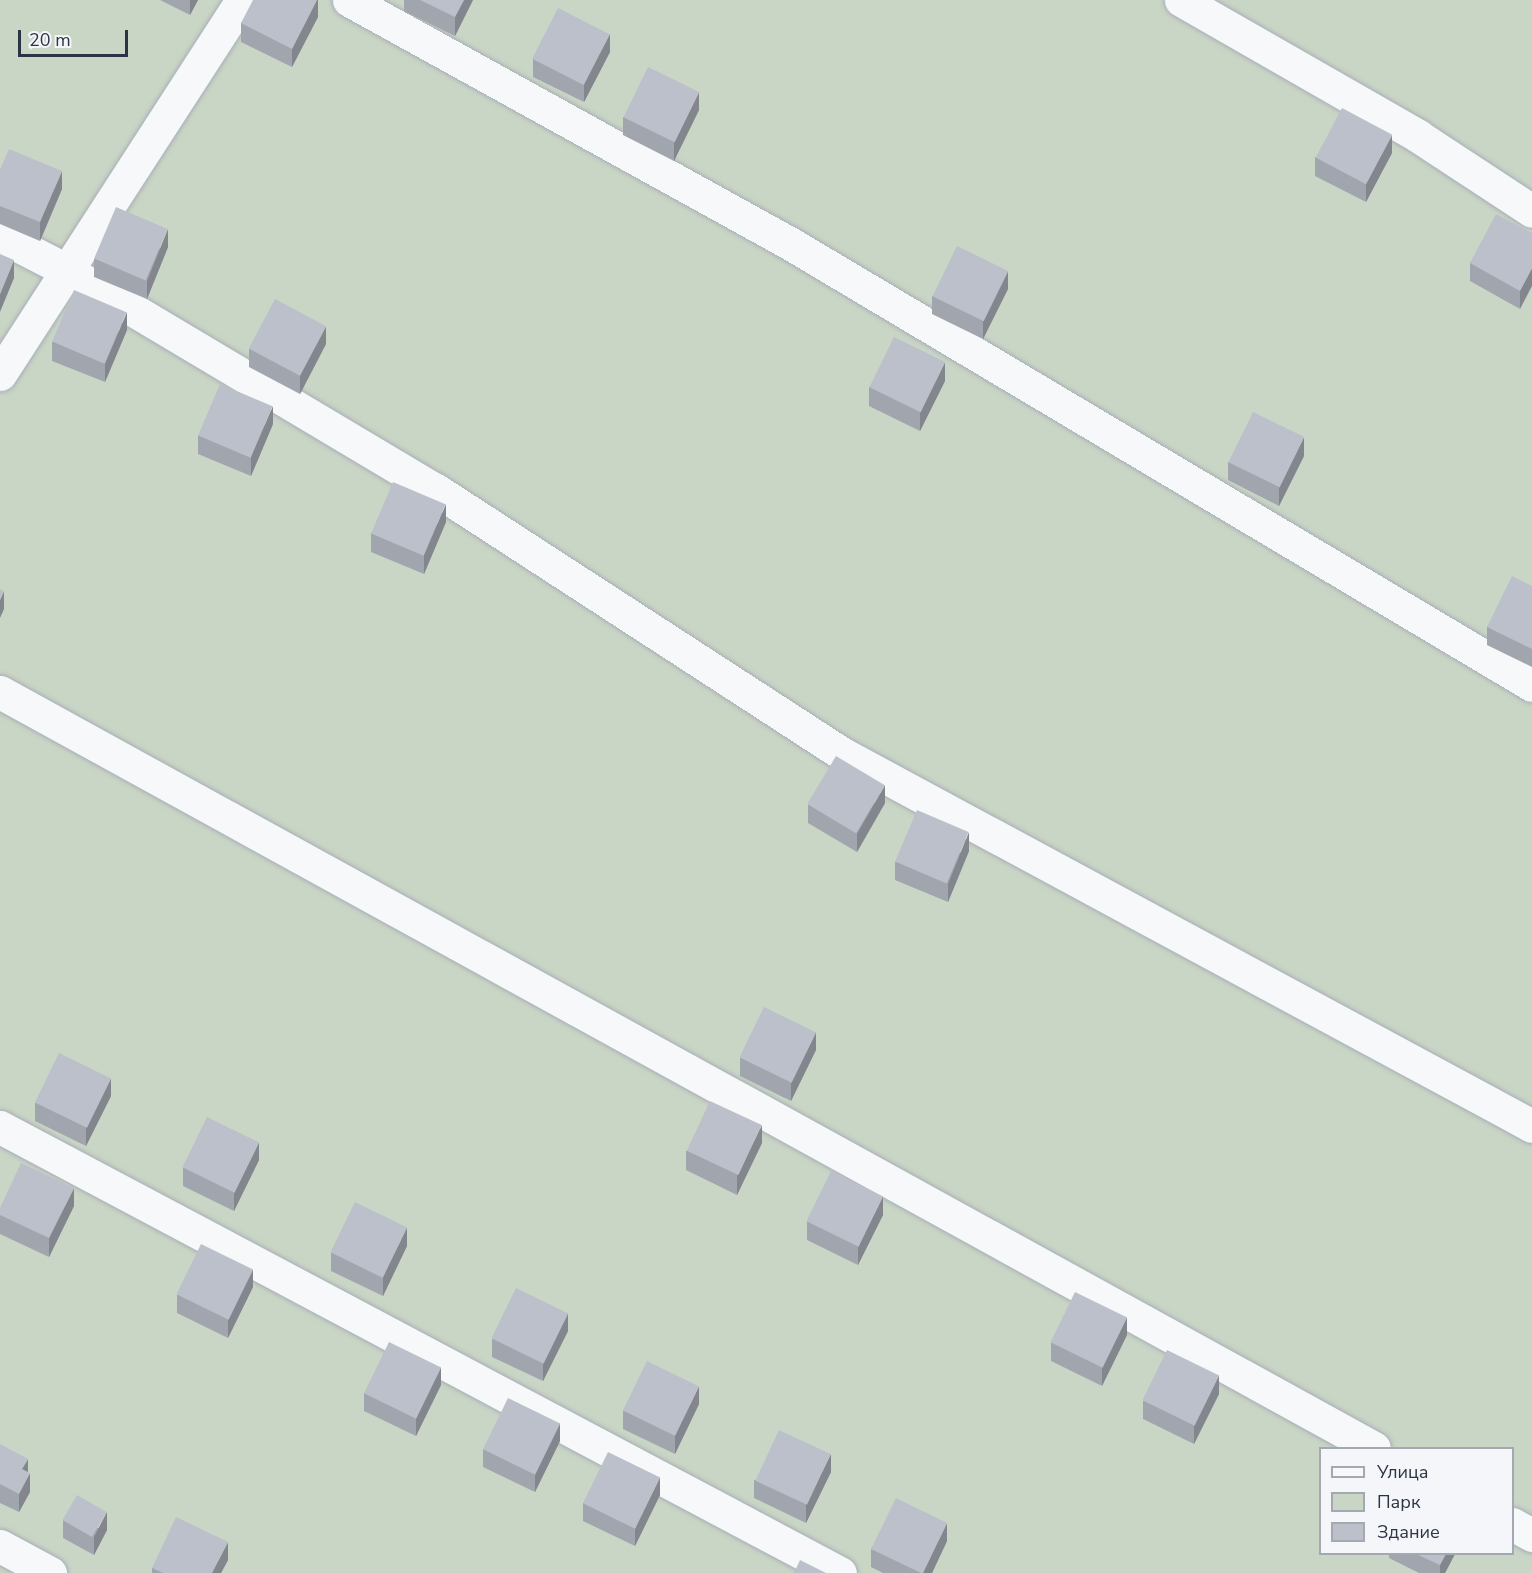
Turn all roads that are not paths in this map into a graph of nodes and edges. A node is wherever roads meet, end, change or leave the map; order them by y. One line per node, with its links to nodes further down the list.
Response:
1 (242, 0): 6 (street)
2 (349, 0): 8 (street)
3 (1181, 0): 4 (street)
4 (1532, 211)
5 (0, 236): 6 (street)
6 (68, 271): 7 (street); 10 (street)
7 (0, 374)
8 (1532, 684)
9 (0, 692): 12 (street)
10 (1532, 1126)
11 (0, 1127): 17 (street)
12 (1370, 1447)
13 (1514, 1525): 14 (street)
14 (1532, 1535)
15 (0, 1546): 16 (street)
16 (50, 1573)
17 (840, 1573)

